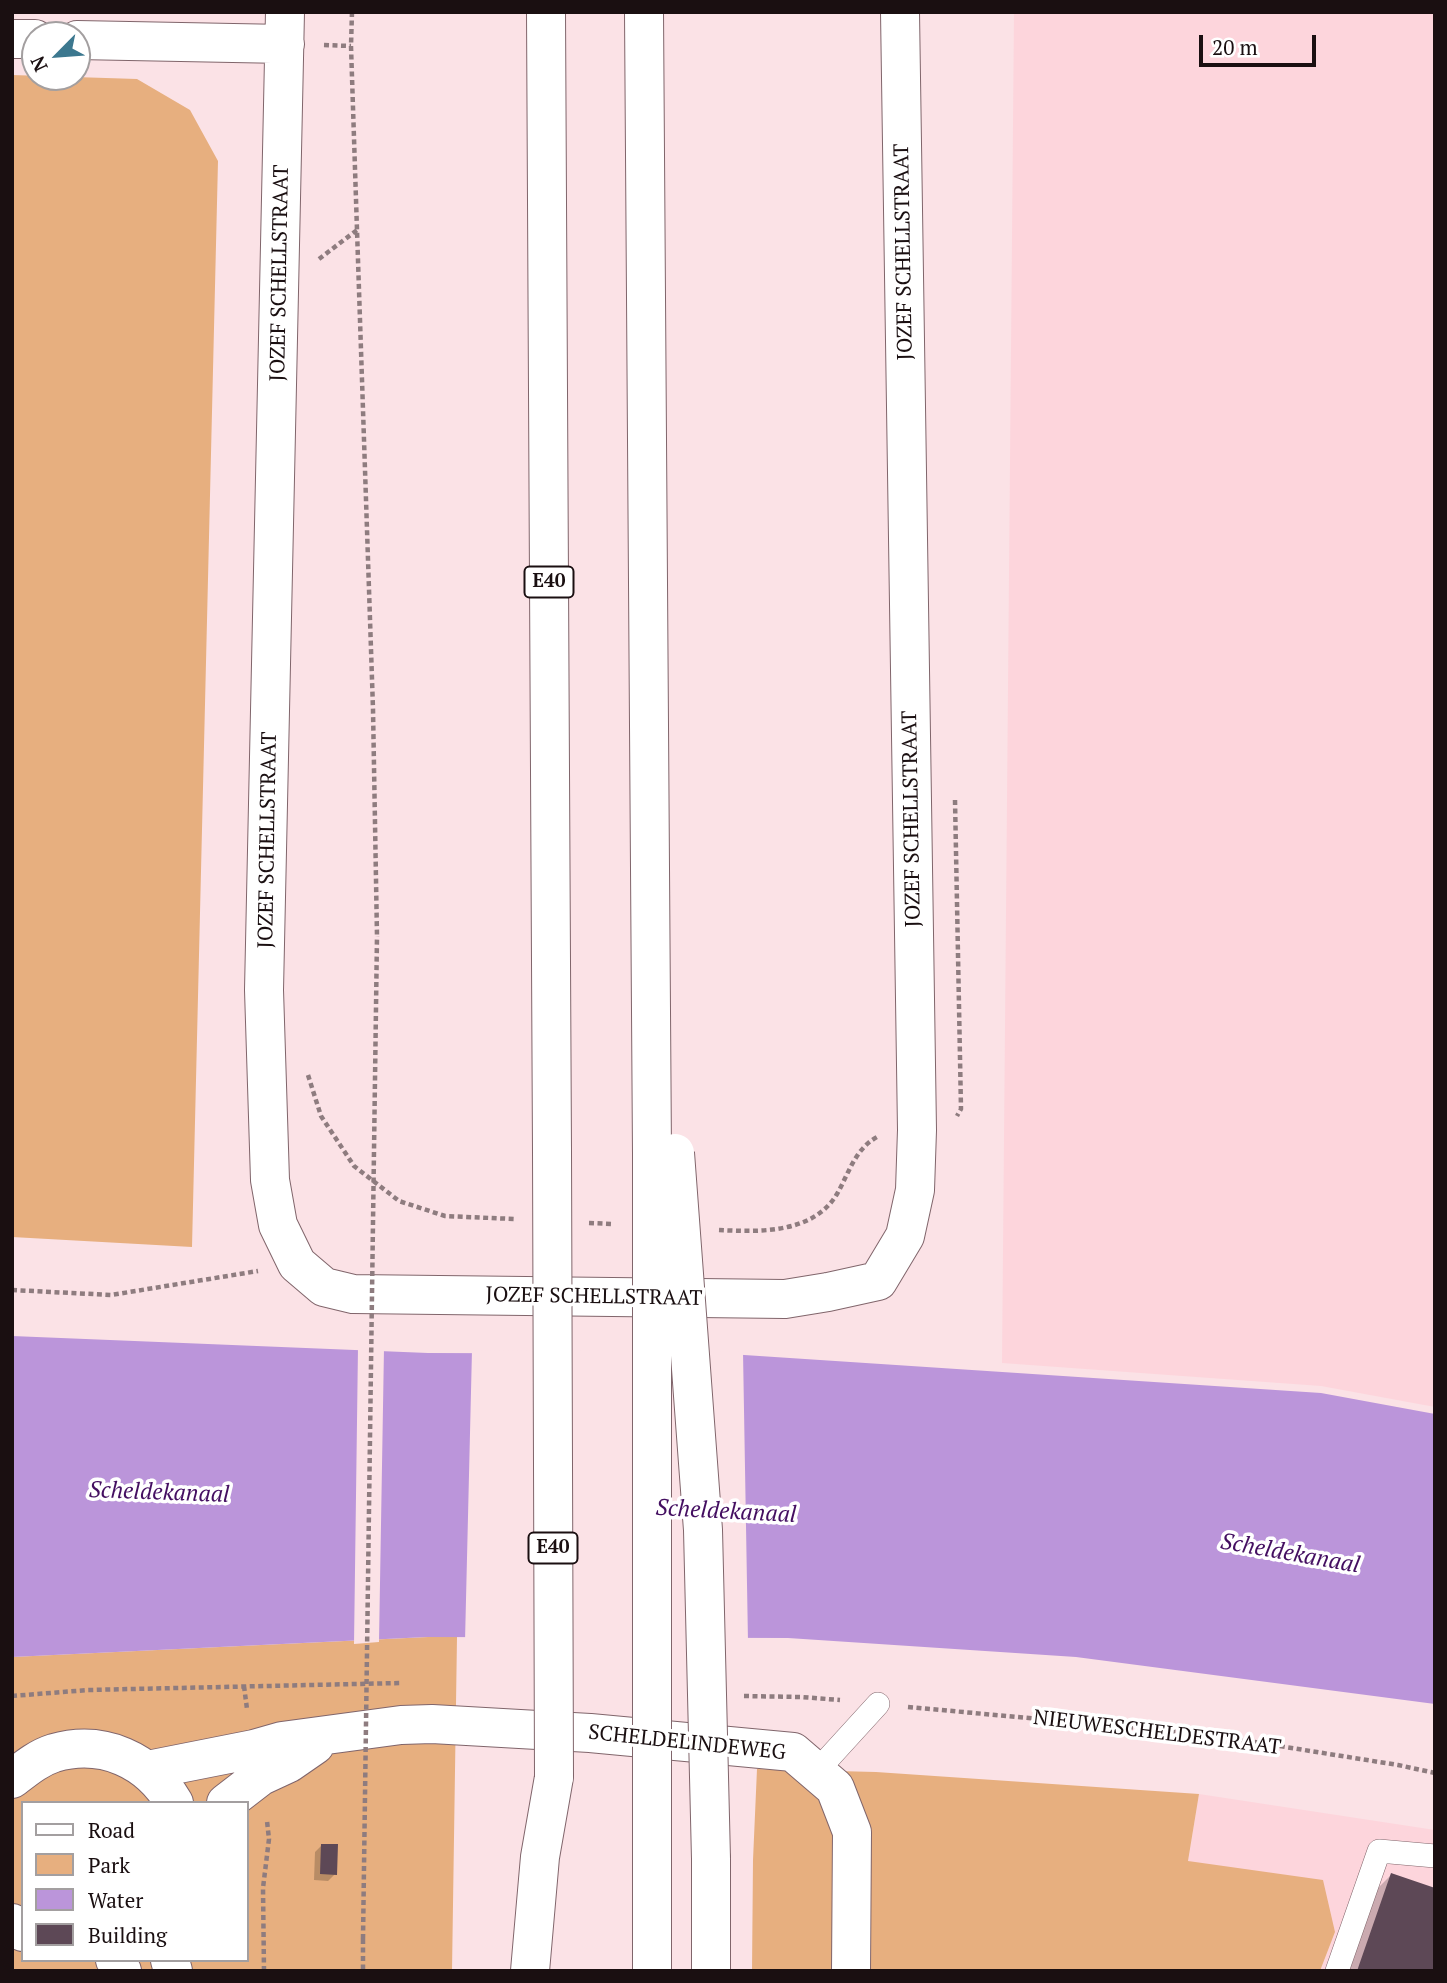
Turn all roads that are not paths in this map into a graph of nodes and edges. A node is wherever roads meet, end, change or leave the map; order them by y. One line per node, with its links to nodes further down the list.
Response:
1 (546, 12): 15 (main road, E40, bridge)
2 (644, 12): 6 (main road)
3 (900, 12): 4 (main road, JOZEF SCHELLSTRAAT)
4 (285, 28): 5 (main road)
5 (91, 39)
6 (664, 1153): 18 (main road, bridge); 19 (main road, bridge)
7 (878, 1704): 10 (lane)
8 (330, 1734): 9 (main road); 10 (main road, SCHELDELINDEWEG); 13 (main road)
9 (148, 1770): 11 (main road); 12 (main road)
10 (816, 1772): 20 (main road, SCHELDELINDEWEG)
11 (12, 1779)
12 (173, 1801)
13 (229, 1801)
14 (1435, 1856): 21 (lane)
15 (547, 1857): 16 (main road); 17 (main road, E40)
16 (530, 1971)
17 (555, 1971)
18 (652, 1971)
19 (711, 1971)
20 (851, 1971)
21 (1336, 1971)

